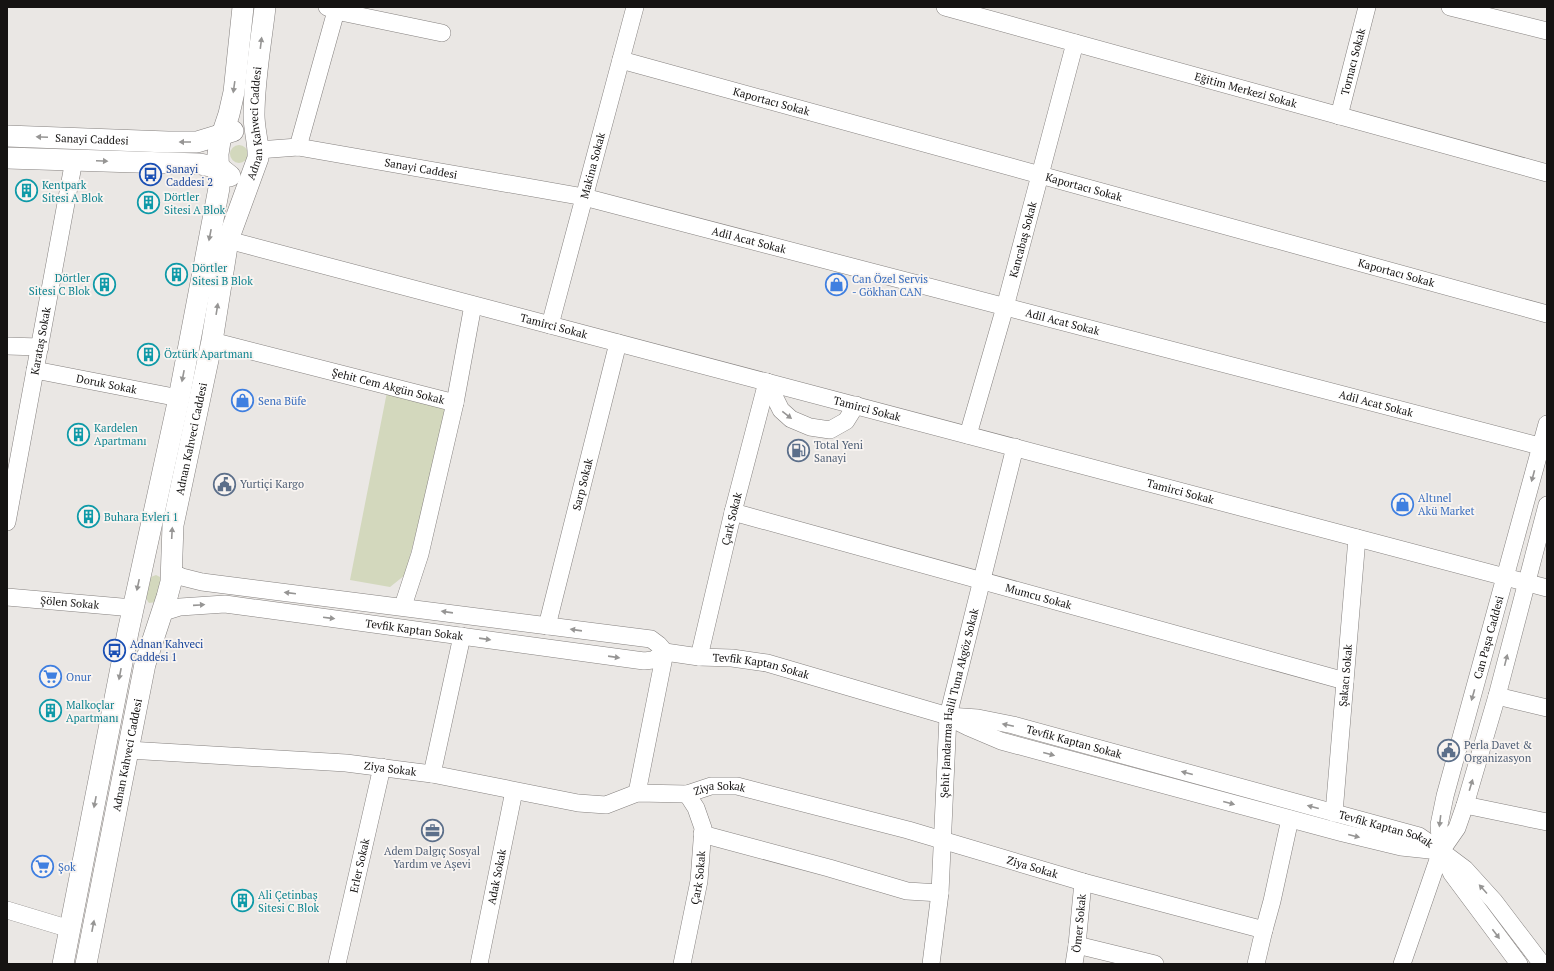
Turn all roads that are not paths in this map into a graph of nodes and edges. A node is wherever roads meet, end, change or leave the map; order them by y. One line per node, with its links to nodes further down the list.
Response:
1 (243, 7): 13 (main road, Adnan Kahveci Caddesi, one-way to 13)
2 (265, 7): 15 (main road, Adnan Kahveci Caddesi, one-way to 2)
3 (635, 7): 11 (street, Makina Sokak)
4 (945, 7): 10 (street, Eğitim Merkezi Sokak)
5 (1367, 7): 12 (street, Tornacı Sokak)
6 (1450, 7): 8 (street)
7 (332, 9): 9 (street); 16 (street)
8 (1547, 30)
9 (442, 33)
10 (1075, 43): 12 (street, Eğitim Merkezi Sokak); 22 (street, Kancabaş Sokak)
11 (621, 60): 22 (street, Kaportacı Sokak); 23 (street, Makina Sokak)
12 (1339, 116): 20 (street, Eğitim Merkezi Sokak)
13 (223, 134): 14 (main road, Sanayi Caddesi, one-way to 14); 15 (main road); 19 (main road, Adnan Kahveci Caddesi)
14 (7, 136)
15 (257, 144): 16 (street, Sanayi Caddesi); 21 (main road, Adnan Kahveci Caddesi)
16 (298, 147): 23 (street, Sanayi Caddesi)
17 (7, 158): 18 (main road, Sanayi Caddesi)
18 (74, 160): 19 (main road, Sanayi Caddesi, one-way to 19); 32 (street, Karataş Sokak)
19 (220, 168): 21 (main road); 35 (main road, Adnan Kahveci Caddesi, one-way to 35)
20 (1547, 173)
21 (251, 175): 24 (main road, Adnan Kahveci Caddesi)
22 (1040, 175): 26 (street, Kancabaş Sokak); 27 (street, Kaportacı Sokak)
23 (584, 197): 26 (street, Adil Acat Sokak); 28 (street, Makina Sokak)
24 (228, 240): 25 (street, Tamirci Sokak); 29 (main road, Adnan Kahveci Caddesi, one-way to 24)
25 (473, 305): 28 (street, Tamirci Sokak); 36 (street)
26 (1005, 307): 39 (street, Kancabaş Sokak); 41 (street, Adil Acat Sokak)
27 (1547, 314)
28 (550, 325): 30 (street, Tamirci Sokak)
29 (212, 341): 36 (street, Şehit Cem Akgün Sokak); 47 (main road, Adnan Kahveci Caddesi, one-way to 29)
30 (618, 343): 34 (street, Tamirci Sokak); 56 (street, Sarp Sokak)
31 (7, 346): 32 (street)
32 (40, 346): 33 (street, Karataş Sokak)
33 (35, 370): 35 (street, Doruk Sokak); 44 (street, Karataş Sokak)
34 (767, 382): 37 (street, Tamirci Sokak); 37 (street, one-way to 37); 43 (street, Çark Sokak)
35 (178, 398): 46 (main road, Adnan Kahveci Caddesi)
36 (455, 402): 53 (street, Şehit Cem Akgün Sokak)
37 (856, 405): 39 (street, Tamirci Sokak)
38 (1547, 424): 41 (street, Can Paşa Caddesi)
39 (968, 435): 40 (street, Tamirci Sokak)
40 (1015, 447): 45 (street, Tamirci Sokak); 49 (street, Şehit Jandarma Halil Tuna Akgöz Sokak)
41 (1544, 447): 48 (street, Can Paşa Caddesi, one-way to 48)
42 (1547, 506): 50 (street, Can Paşa Caddesi)
43 (733, 512): 49 (street, Mumcu Sokak); 59 (street, Çark Sokak)
44 (8, 516)
45 (1357, 538): 48 (street, Tamirci Sokak); 60 (street, Şakacı Sokak)
46 (142, 562): 47 (main road); 54 (main road, Adnan Kahveci Caddesi, one-way to 54)
47 (172, 572): 53 (street, Tevfik Kaptan Sokak, one-way to 47); 55 (main road, Adnan Kahveci Caddesi)
48 (1506, 577): 50 (street, Tamirci Sokak); 76 (street, Can Paşa Caddesi, one-way to 76)
49 (981, 581): 60 (street, Mumcu Sokak); 63 (street, Şehit Jandarma Halil Tuna Akgöz Sokak)
50 (1526, 583): 51 (street); 61 (street, Can Paşa Caddesi, one-way to 50)
51 (1547, 588)
52 (7, 597): 54 (street, Şölen Sokak)
53 (403, 606): 56 (street, Tevfik Kaptan Sokak, one-way to 53)
54 (133, 608): 55 (main road); 80 (main road, Adnan Kahveci Caddesi, one-way to 80)
55 (161, 612): 57 (street, Tevfik Kaptan Sokak, one-way to 57); 64 (main road, Adnan Kahveci Caddesi)
56 (547, 626): 58 (street, Tevfik Kaptan Sokak, one-way to 56)
57 (462, 636): 58 (street, Tevfik Kaptan Sokak, one-way to 58); 66 (street)
58 (665, 652): 59 (street, Tevfik Kaptan Sokak); 68 (street)
59 (699, 657): 63 (street, Tevfik Kaptan Sokak)
60 (1345, 681): 71 (street, Şakacı Sokak)
61 (1497, 696): 62 (street); 70 (street, Can Paşa Caddesi, one-way to 61)
62 (1547, 708)
63 (948, 716): 71 (street, Tevfik Kaptan Sokak, one-way to 63); 72 (street, Tevfik Kaptan Sokak, one-way to 72); 75 (street, Şehit Jandarma Halil Tuna Akgöz Sokak)
64 (128, 750): 65 (street, Ziya Sokak); 84 (main road, Adnan Kahveci Caddesi, one-way to 64)
65 (382, 767): 66 (street, Ziya Sokak); 85 (street, Erler Sokak)
66 (432, 774): 67 (street, Ziya Sokak)
67 (514, 791): 68 (street, Ziya Sokak); 86 (street, Adak Sokak)
68 (637, 793): 69 (street, Ziya Sokak)
69 (687, 794): 74 (street, Çark Sokak); 75 (street, Ziya Sokak)
70 (1465, 806): 73 (street); 76 (street, Can Paşa Caddesi)
71 (1334, 812): 76 (street, Tevfik Kaptan Sokak)
72 (1290, 820): 76 (street, Tevfik Kaptan Sokak, one-way to 76); 81 (street)
73 (1547, 822)
74 (702, 834): 78 (street); 87 (street, Çark Sokak)
75 (942, 840): 77 (street, Ziya Sokak); 78 (street, Şehit Jandarma Halil Tuna Akgöz Sokak)
76 (1441, 851): 92 (street); 93 (street, Can Paşa Caddesi, one-way to 93); 94 (street, one-way to 76)
77 (1083, 882): 81 (street, Ziya Sokak); 82 (street, Ömer Sokak)
78 (940, 892): 88 (street, Şehit Jandarma Halil Tuna Akgöz Sokak)
79 (7, 910): 80 (street)
80 (70, 929): 83 (main road, Adnan Kahveci Caddesi)
81 (1264, 930): 91 (street)
82 (1077, 945): 89 (street, Ömer Sokak); 90 (street)
83 (63, 964)
84 (86, 964)
85 (337, 964)
86 (480, 964)
87 (682, 964)
88 (931, 964)
89 (1074, 964)
90 (1155, 964)
91 (1256, 964)
92 (1402, 964)
93 (1519, 964)
94 (1542, 964)

